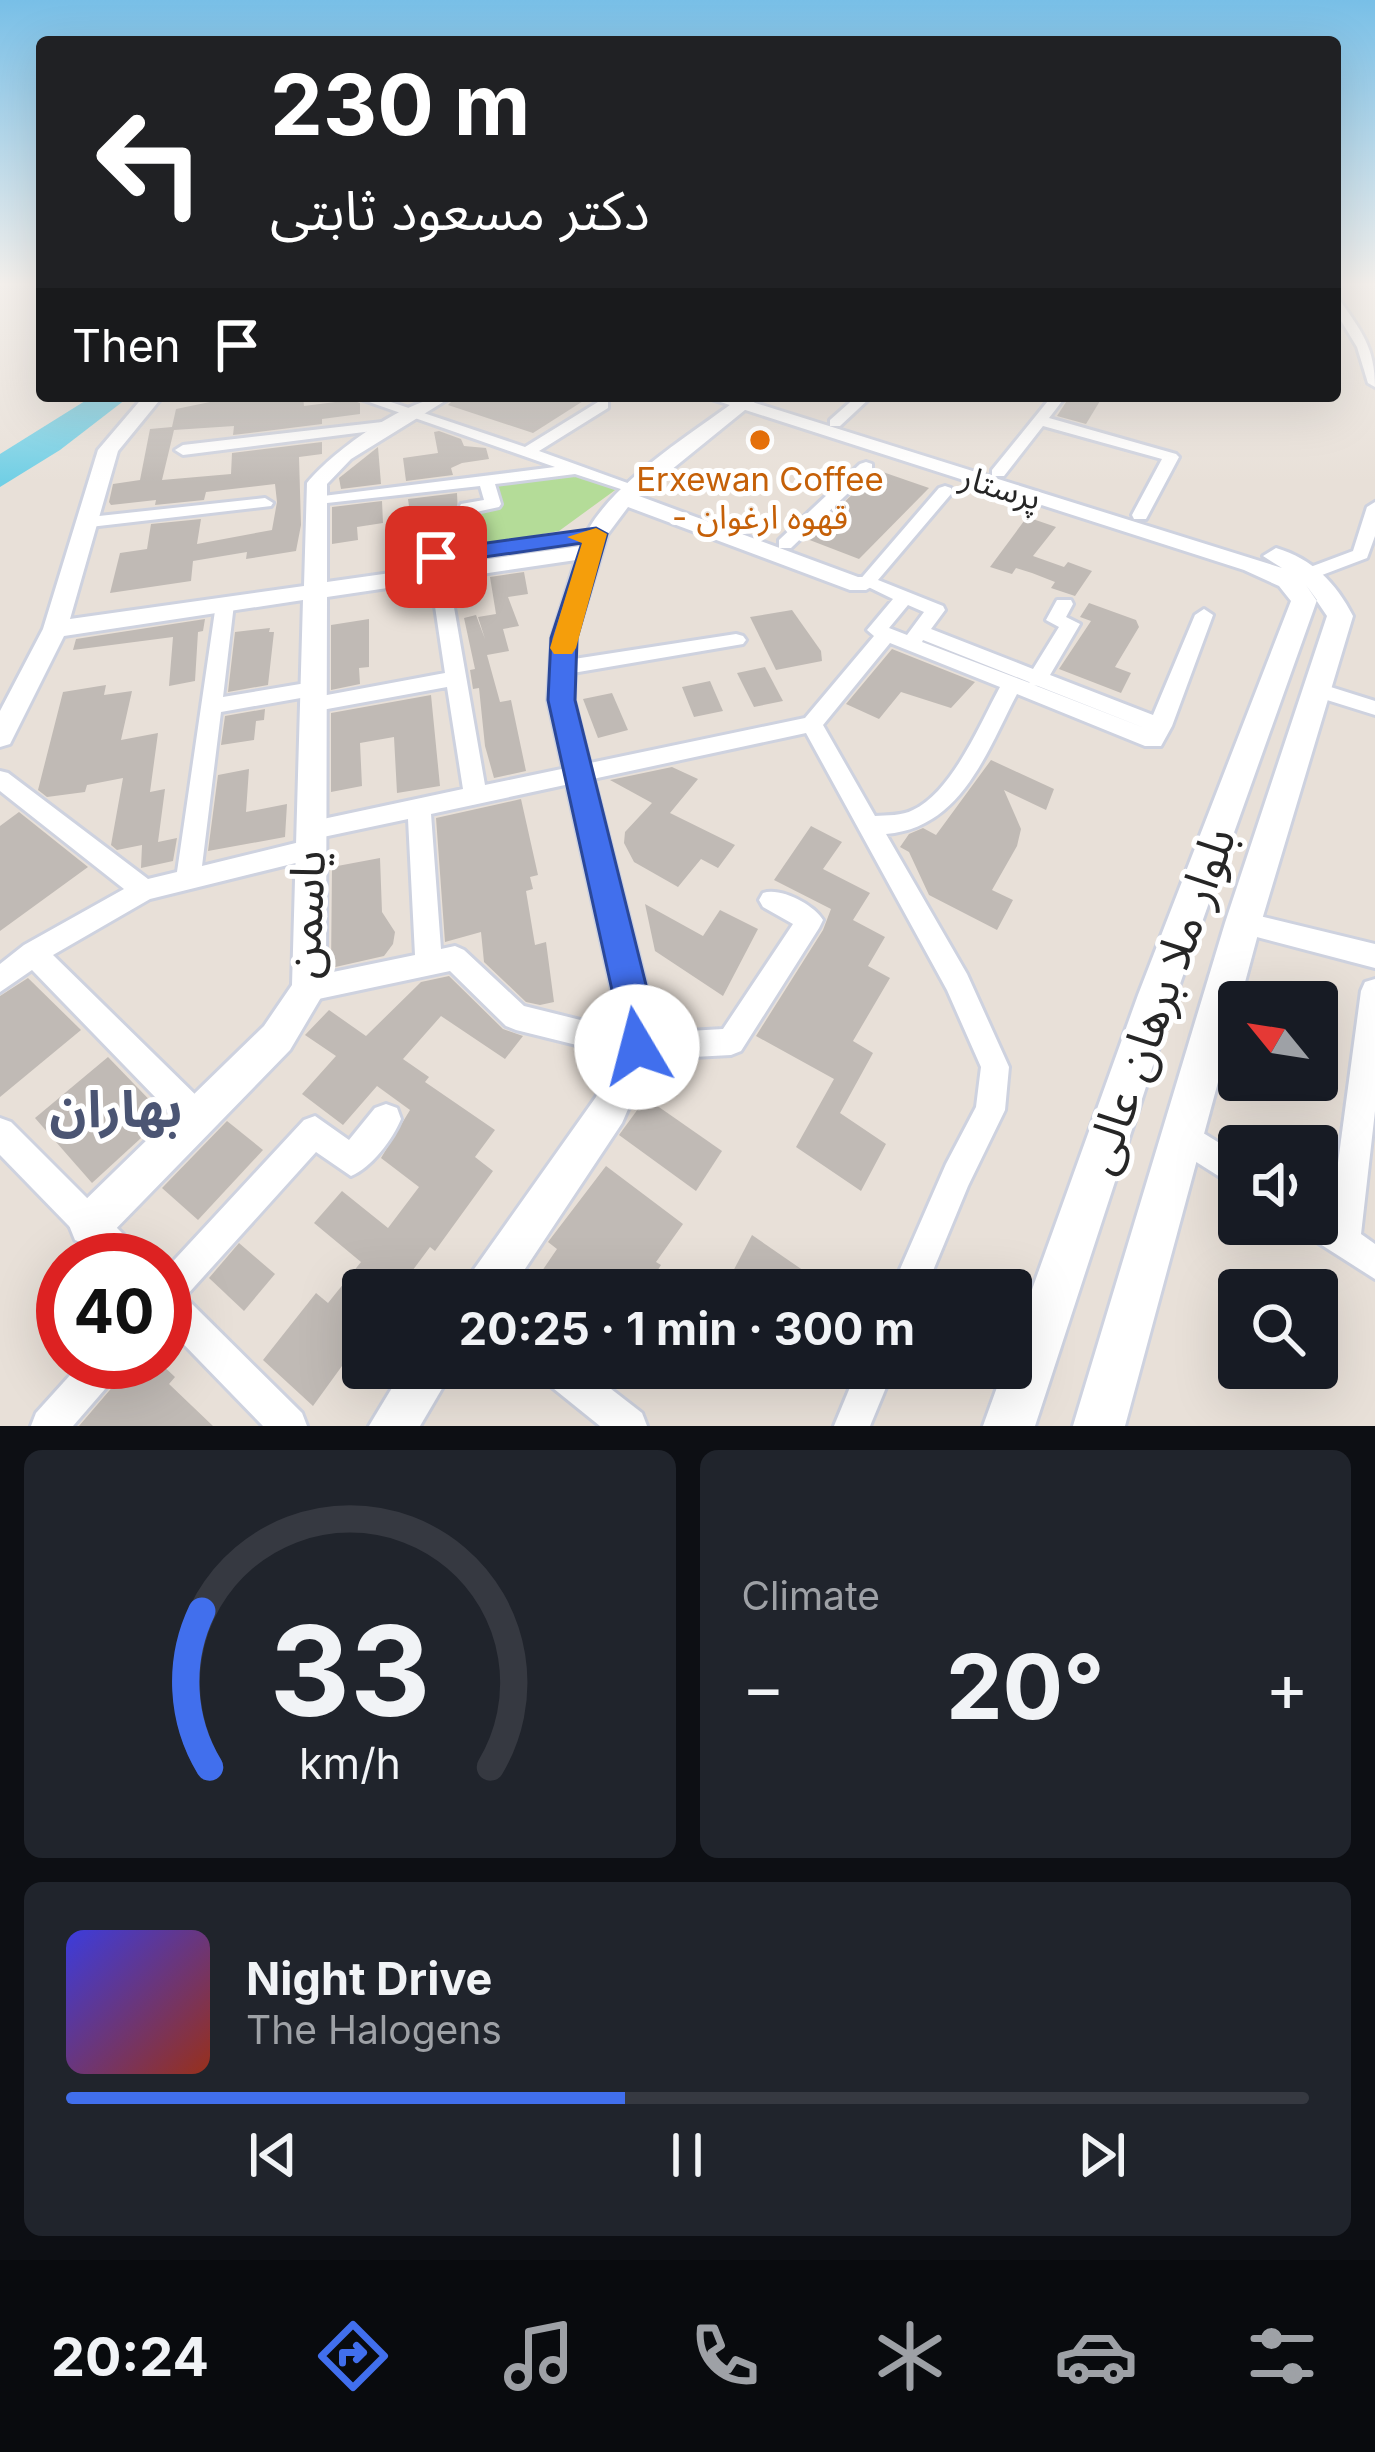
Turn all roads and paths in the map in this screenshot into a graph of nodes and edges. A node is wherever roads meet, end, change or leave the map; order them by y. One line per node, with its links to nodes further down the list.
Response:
1 (1373, 367): 2 (street)
2 (1375, 383)
3 (149, 402): 28 (street)
4 (380, 402): 12 (street)
5 (433, 402): 12 (street)
6 (744, 402): 23 (street)
7 (761, 402): 33 (main road, پرستار)
8 (763, 402): 14 (main road, پرستار)
9 (858, 402): 14 (street)
10 (1054, 402): 13 (street)
11 (602, 405): 17 (street)
12 (415, 412): 15 (street); 17 (street)
13 (1039, 420): 20 (street); 27 (street)
14 (835, 423): 20 (main road, پرستار)
15 (391, 425): 16 (street); 24 (street)
16 (183, 450)
17 (526, 453): 19 (street)
18 (866, 466): 30 (street)
19 (575, 470): 21 (street); 23 (street)
20 (998, 473): 27 (main road, پرستار)
21 (486, 481): 24 (street); 31 (street)
22 (945, 491): 34 (street)
23 (630, 494): 29 (street); 30 (street); 34 (street)
24 (315, 502): 35 (street, یاسمن)
25 (265, 503): 28 (street)
26 (1375, 507): 33 (street)
27 (1140, 515): 33 (main road, پرستار)
28 (90, 522): 40 (street)
29 (595, 543): 31 (street); 32 (street); 44 (street)
30 (785, 544): 34 (street)
31 (476, 551): 35 (street)
32 (439, 573): 35 (street); 45 (street)
33 (1300, 578): 48 (main road, بلوار ملا برهان عالی); 96 (main road, بلوار ملا برهان عالی)
34 (867, 582): 36 (street)
35 (314, 583): 37 (street); 40 (street); 49 (street, یاسمن)
36 (905, 597): 41 (street); 42 (street)
37 (225, 604): 40 (street); 50 (street)
38 (1064, 604): 46 (street)
39 (1204, 615): 53 (street)
40 (56, 619): 54 (street)
41 (886, 635): 42 (street); 52 (street)
42 (915, 638): 46 (street); 47 (street)
43 (736, 640): 44 (street)
44 (561, 668): 55 (street)
45 (456, 678): 49 (street); 57 (street)
46 (1037, 679): 53 (street)
47 (1012, 685): 53 (street); 59 (street)
48 (1318, 690): 51 (street); 64 (main road, بلوار ملا برهان عالی)
49 (311, 697): 50 (street); 60 (street, یاسمن)
50 (211, 706): 61 (street)
51 (1375, 708)
52 (812, 724): 55 (street); 59 (street)
53 (1157, 733)
54 (0, 737)
55 (575, 773): 57 (street); 71 (street)
56 (0, 778): 62 (street)
57 (475, 793): 58 (street)
58 (419, 805): 60 (street); 67 (street)
59 (870, 825): 85 (street)
60 (308, 841): 61 (street); 69 (street, یاسمن)
61 (188, 879): 62 (street)
62 (144, 890): 65 (street)
63 (772, 900): 71 (street)
64 (1243, 923): 66 (street); 76 (main road, بلوار ملا برهان عالی)
65 (34, 953): 68 (street); 74 (street)
66 (1375, 956)
67 (429, 962): 69 (street); 71 (street)
68 (0, 980)
69 (309, 988): 74 (street, یاسمن)
70 (1375, 991): 72 (street)
71 (637, 1047): 84 (street)
72 (1368, 1101): 78 (street)
73 (386, 1119): 83 (street)
74 (199, 1120): 79 (street, یاسمن)
75 (1, 1136): 79 (street)
76 (1182, 1136): 77 (street); 97 (main road, بلوار ملا برهان عالی)
77 (1218, 1159)
78 (1338, 1208)
79 (91, 1225): 80 (street)
80 (99, 1233)
81 (1338, 1238): 82 (street)
82 (1375, 1263)
83 (192, 1268)
84 (499, 1269)
85 (917, 1269)
86 (192, 1326): 92 (street)
87 (82, 1389): 91 (street)
88 (417, 1389): 93 (street)
89 (581, 1389): 94 (street)
90 (867, 1389): 95 (street)
91 (50, 1426)
92 (289, 1426)
93 (392, 1426)
94 (628, 1426)
95 (852, 1426)
96 (1009, 1426)
97 (1099, 1426)

